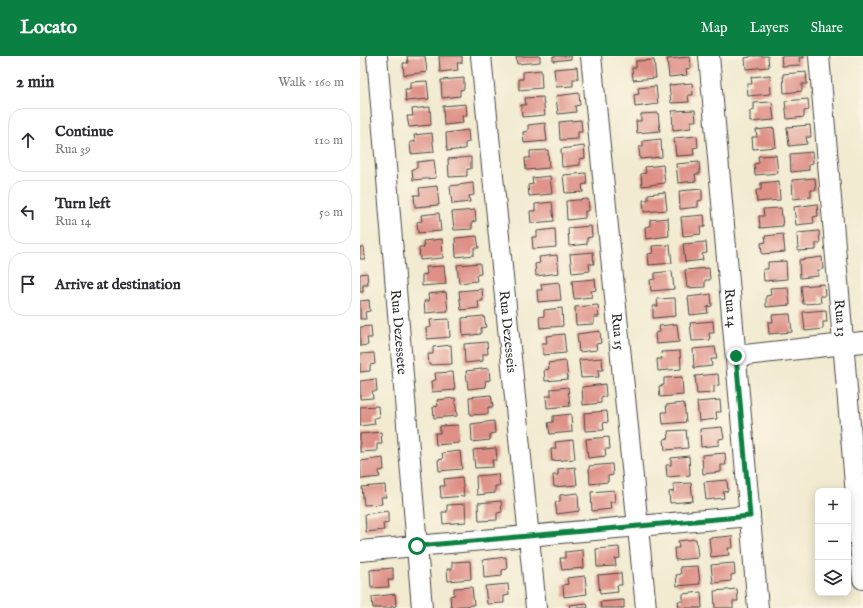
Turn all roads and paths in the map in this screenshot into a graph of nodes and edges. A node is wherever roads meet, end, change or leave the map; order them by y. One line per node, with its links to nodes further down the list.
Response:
1 (377, 56): 12 (street, Rua Dezessete)
2 (481, 56): 11 (street, Rua Dezesseis)
3 (591, 56): 10 (street, Rua 15)
4 (709, 56): 8 (street, Rua 14)
5 (819, 56): 7 (street, Rua 13)
6 (863, 342): 7 (street)
7 (843, 345): 8 (street); 14 (street, Rua 13)
8 (736, 356): 9 (street, Rua 14)
9 (750, 516): 10 (street); 18 (street, Rua 14)
10 (638, 526): 11 (street); 17 (street, Rua 15)
11 (529, 535): 12 (street); 16 (street, Rua Dezesseis)
12 (417, 546): 13 (street); 15 (street, Rua Dezessete)
13 (360, 551)
14 (863, 579)
15 (422, 608)
16 (536, 608)
17 (646, 608)
18 (758, 608)

